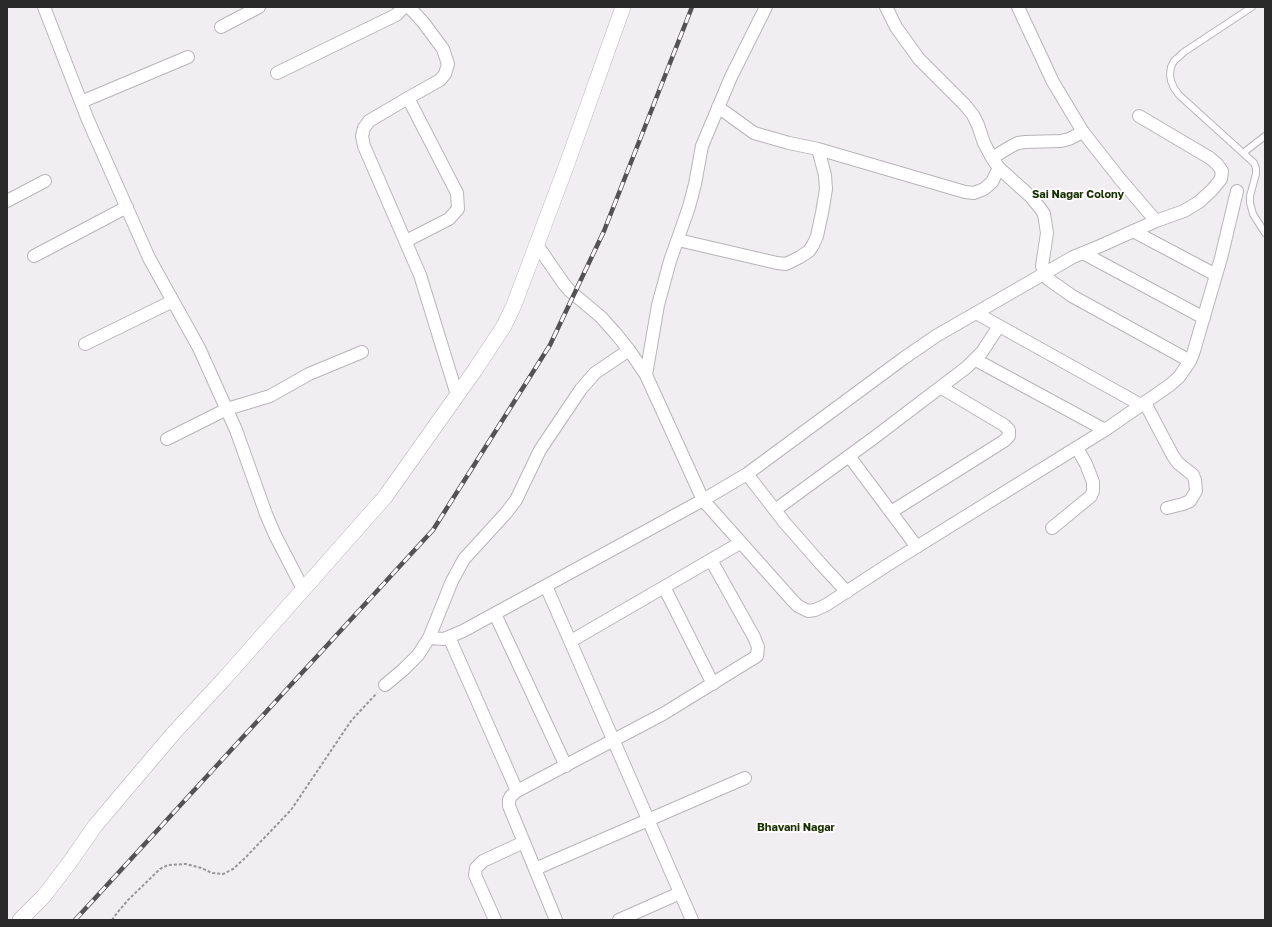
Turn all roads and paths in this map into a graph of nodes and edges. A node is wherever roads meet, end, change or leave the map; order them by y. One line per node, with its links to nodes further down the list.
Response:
1 (44, 7): 14 (street)
2 (259, 7): 10 (street)
3 (404, 7): 12 (street)
4 (409, 7): 13 (street)
5 (623, 7): 31 (street)
6 (766, 7): 15 (street)
7 (886, 7): 21 (street)
8 (1018, 7): 17 (street)
9 (1252, 7): 20 (lane)
10 (221, 27)
11 (188, 57): 14 (street)
12 (277, 73)
13 (408, 98): 30 (street); 30 (street)
14 (81, 102): 25 (street)
15 (718, 107): 19 (street); 29 (street)
16 (1139, 116): 26 (street)
17 (1082, 132): 21 (street); 26 (street)
18 (1265, 136): 20 (lane)
19 (818, 149): 21 (street); 29 (street)
20 (1243, 153): 28 (lane)
21 (995, 163): 34 (street)
22 (45, 181): 24 (street)
23 (1236, 191): 35 (street)
24 (7, 201)
25 (127, 208): 33 (street); 36 (street)
26 (1156, 221): 27 (street)
27 (1133, 231): 32 (street); 35 (street)
28 (1265, 233)
29 (678, 240): 45 (street)
30 (406, 241): 47 (street)
31 (537, 245): 41 (street); 47 (street)
32 (1083, 253): 34 (street); 38 (street)
33 (34, 256)
34 (1044, 274): 37 (street); 44 (street)
35 (1216, 275): 38 (street)
36 (173, 301): 40 (street); 49 (street)
37 (976, 313): 39 (street); 54 (street)
38 (1204, 318): 44 (street)
39 (999, 326): 43 (street); 48 (street)
40 (85, 344)
41 (629, 350): 45 (street); 68 (street)
42 (362, 352): 49 (street)
43 (976, 360): 46 (street); 50 (street)
44 (1190, 361): 48 (street)
45 (646, 375): 55 (street)
46 (942, 388): 53 (street); 58 (street)
47 (457, 395): 65 (street)
48 (1143, 404): 50 (street); 56 (street)
49 (227, 409): 51 (street); 65 (street)
50 (1105, 430): 52 (street)
51 (167, 439)
52 (1078, 448): 59 (street); 61 (street)
53 (849, 456): 57 (street); 58 (street)
54 (747, 474): 55 (street); 57 (street)
55 (703, 500): 60 (street); 63 (street)
56 (1167, 508)
57 (775, 510): 66 (street)
58 (891, 512): 61 (street)
59 (1052, 528)
60 (740, 542): 62 (street); 66 (street)
61 (917, 547): 66 (street)
62 (711, 560): 64 (street); 71 (street)
63 (546, 586): 67 (street); 70 (street)
64 (664, 587): 70 (street); 71 (street)
65 (303, 589): 81 (street)
66 (847, 592)
67 (495, 614): 69 (street); 74 (street)
68 (429, 638): 69 (street); 72 (street)
69 (449, 638): 76 (street)
70 (570, 641): 73 (street)
71 (713, 684): 73 (street)
72 (385, 685): 82 (path)
73 (614, 740): 74 (street); 77 (street)
74 (566, 766): 76 (street)
75 (746, 778): 77 (street)
76 (517, 791): 78 (street)
77 (649, 820): 79 (street); 80 (street)
78 (524, 842): 79 (street); 83 (street)
79 (535, 869): 84 (street)
80 (680, 893): 85 (street); 86 (street)
81 (20, 920)
82 (112, 920)
83 (495, 920)
84 (556, 920)
85 (619, 920)
86 (692, 920)

